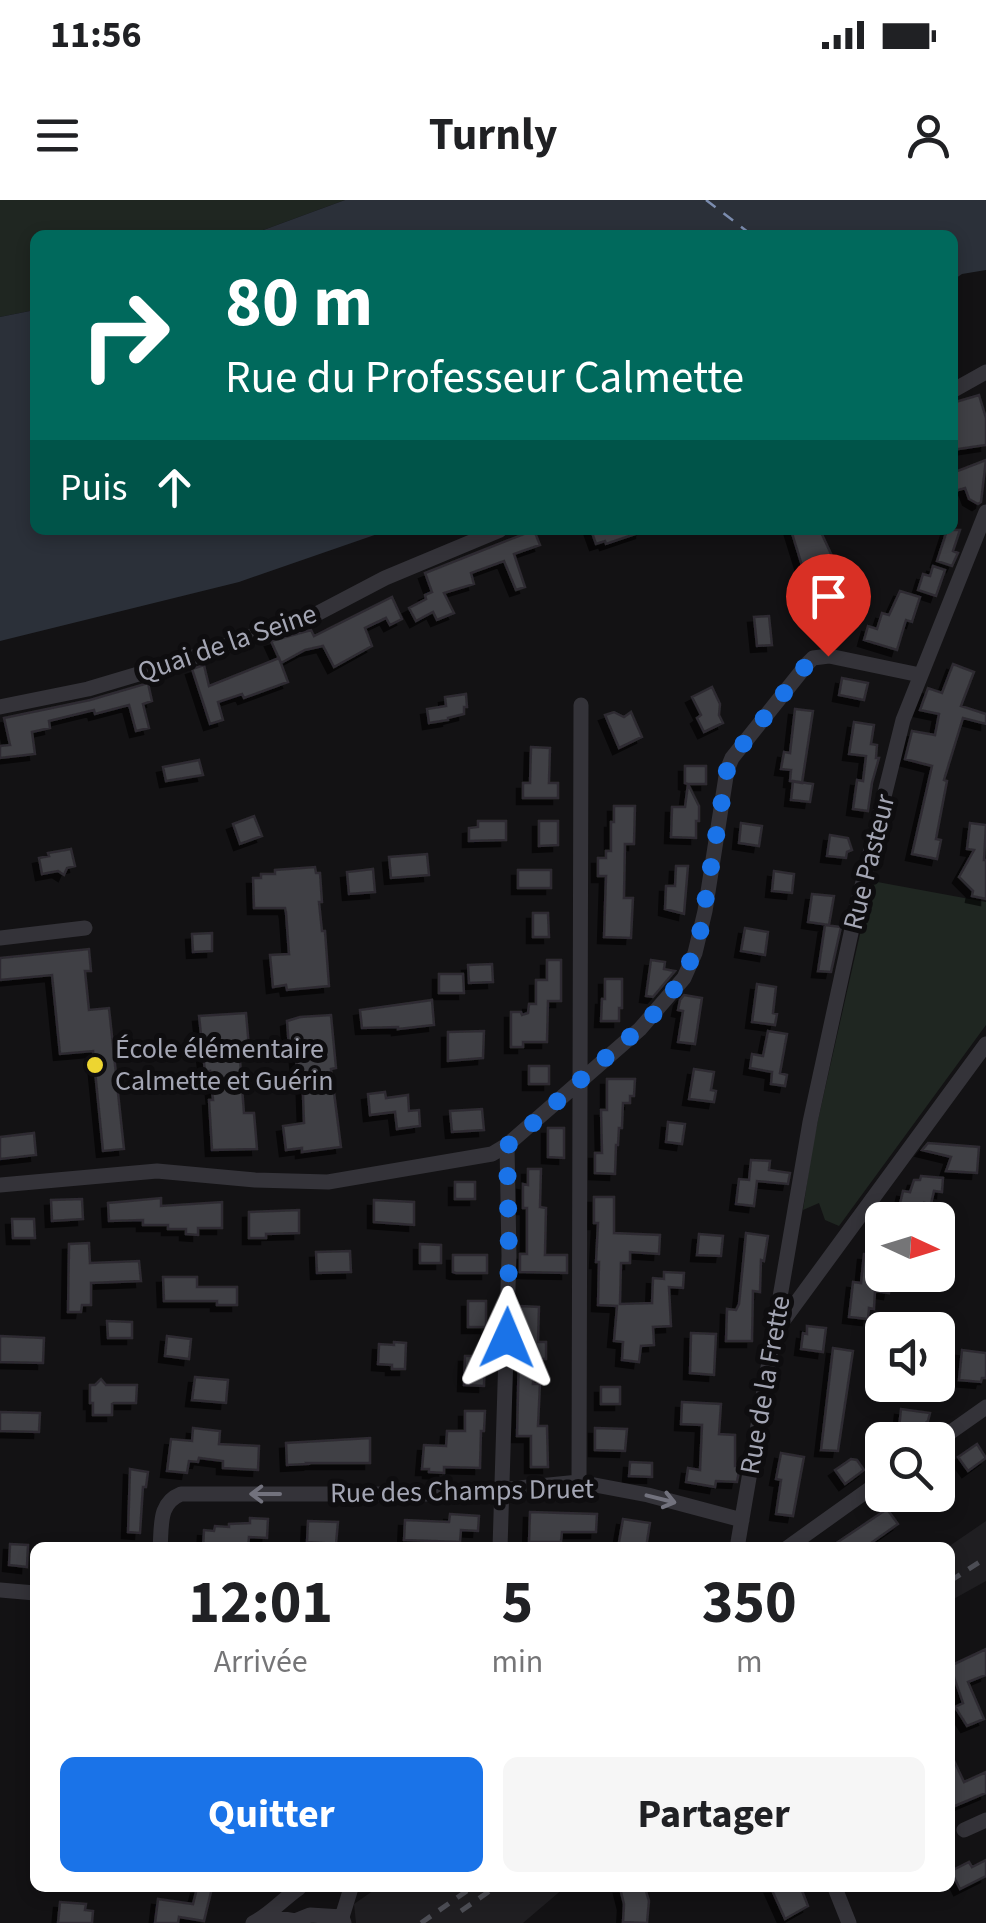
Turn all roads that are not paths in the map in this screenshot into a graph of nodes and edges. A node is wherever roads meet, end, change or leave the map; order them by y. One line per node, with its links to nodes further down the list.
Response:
1 (985, 376): 2 (street)
2 (958, 388)
3 (985, 517): 5 (street, Rue Pasteur)
4 (488, 535): 7 (street, Quai de la Seine)
5 (920, 676): 11 (street); 14 (street, Rue Pasteur)
6 (580, 705): 11 (street)
7 (0, 706)
8 (84, 928): 9 (street)
9 (0, 938)
10 (986, 1044): 15 (street)
11 (579, 1084): 12 (street); 18 (street)
12 (507, 1146): 13 (street); 19 (street)
13 (0, 1185)
14 (792, 1223): 15 (street, Rue de la Frette)
15 (774, 1332): 21 (street, Rue de la Frette)
16 (986, 1407): 17 (street)
17 (955, 1429)
18 (579, 1482): 19 (street, Rue des Champs Druet); 21 (street, Rue des Champs Druet, one-way to 21)
19 (502, 1490): 22 (street, Rue des Champs Druet, one-way to 22); 23 (street)
20 (865, 1492): 25 (street)
21 (742, 1520): 24 (street, Rue de la Frette)
22 (161, 1542)
23 (500, 1542)
24 (738, 1542)
25 (795, 1542)
26 (0, 1590): 27 (street)
27 (30, 1593)
28 (986, 1820): 29 (street)
29 (964, 1830)
30 (293, 1892): 33 (street)
31 (351, 1892): 34 (street)
32 (837, 1892): 35 (street)
33 (260, 1920): 34 (street)
34 (343, 1920)
35 (849, 1923)

